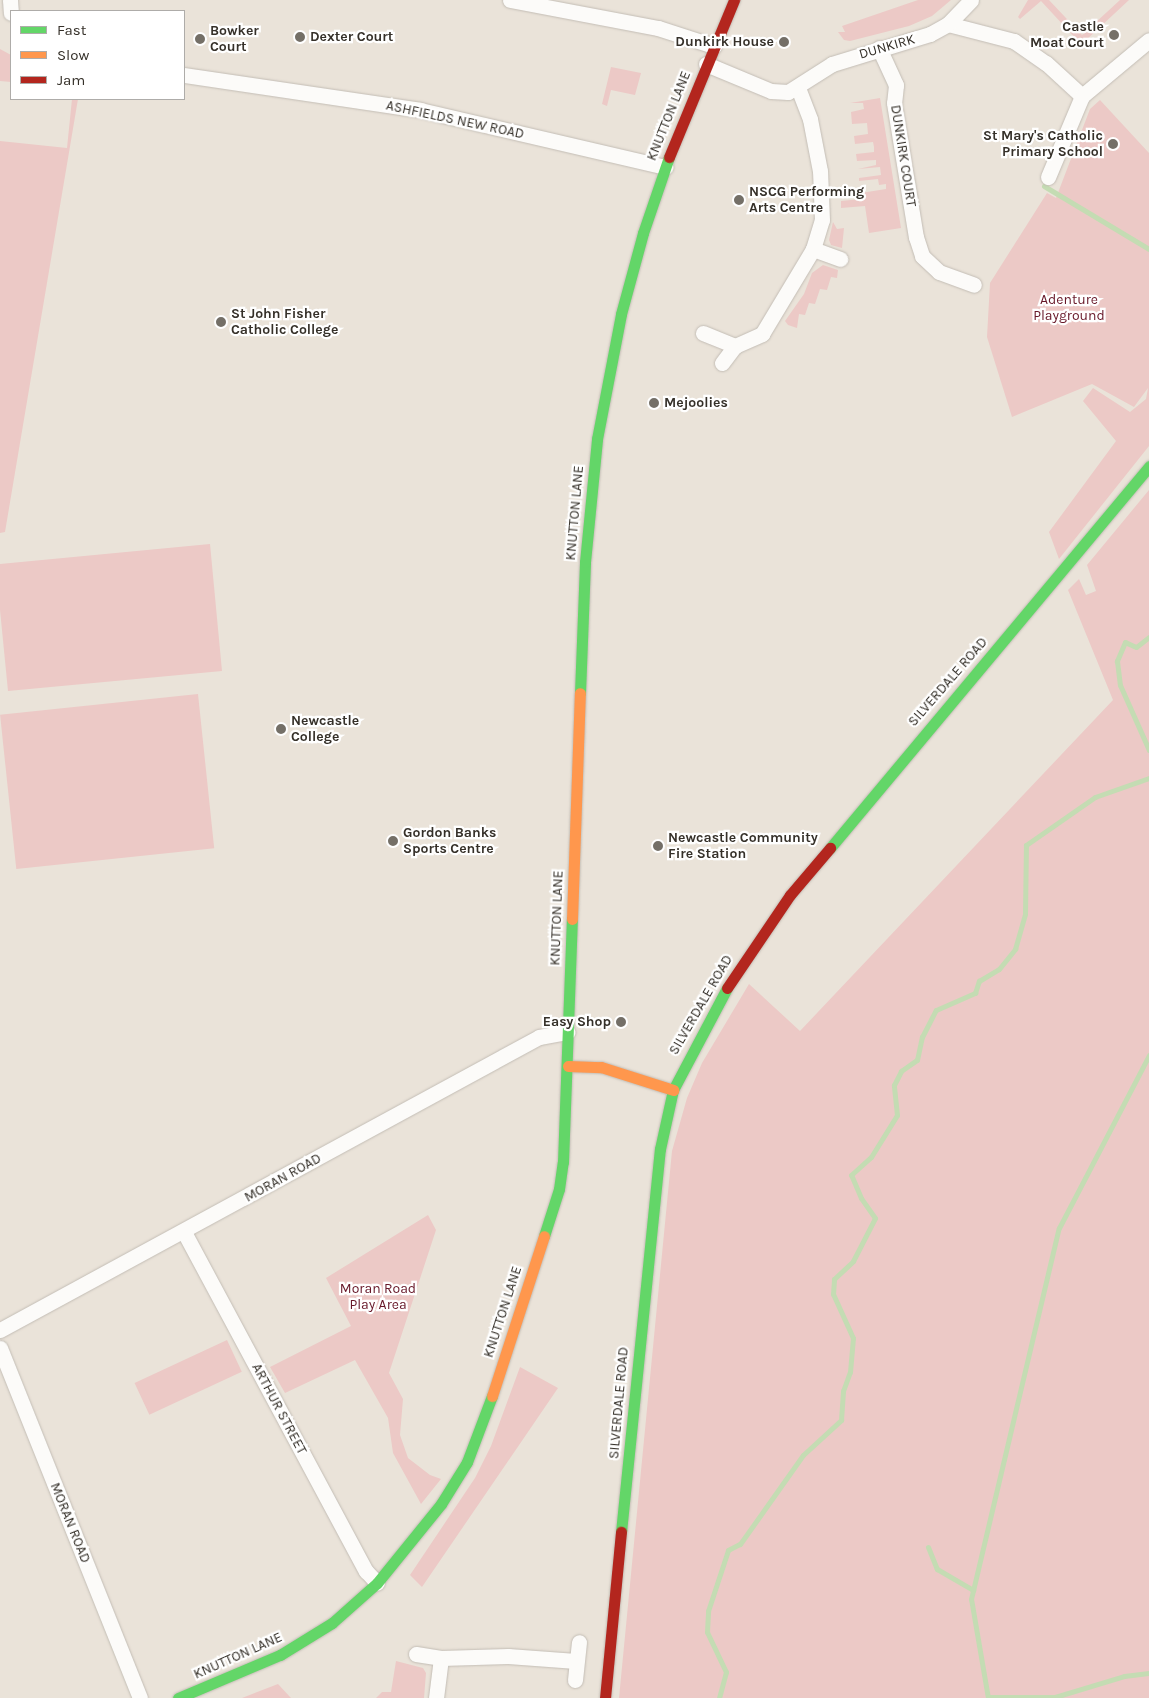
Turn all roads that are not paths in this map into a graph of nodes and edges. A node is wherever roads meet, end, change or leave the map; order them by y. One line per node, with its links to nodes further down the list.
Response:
1 (510, 0): 6 (street)
2 (734, 0): 6 (main road, KNUTTON LANE)
3 (971, 0): 4 (street, DUNKIRK)
4 (948, 24): 7 (street, DUNKIRK); 11 (street)
5 (1149, 40): 11 (street)
6 (714, 46): 8 (main road, KNUTTON LANE)
7 (879, 48): 10 (street, DUNKIRK); 16 (street, DUNKIRK COURT)
8 (706, 64): 10 (street, DUNKIRK); 12 (main road, KNUTTON LANE)
9 (185, 75): 12 (street, ASHFIELDS NEW ROAD)
10 (798, 88): 14 (street)
11 (1082, 96): 13 (street)
12 (665, 167): 21 (main road, KNUTTON LANE)
13 (1048, 177)
14 (813, 249): 15 (street); 18 (street)
15 (840, 259)
16 (974, 285)
17 (703, 333): 18 (street)
18 (735, 346): 19 (street)
19 (722, 363)
20 (1149, 466): 23 (main road, SILVERDALE ROAD)
21 (568, 1032): 22 (main road, KNUTTON LANE); 24 (street, MORAN ROAD)
22 (568, 1066): 23 (main road); 27 (main road, KNUTTON LANE)
23 (673, 1090): 36 (main road, SILVERDALE ROAD)
24 (184, 1232): 25 (street, MORAN ROAD); 27 (street, ARTHUR STREET)
25 (0, 1330)
26 (0, 1348): 33 (street, MORAN ROAD)
27 (377, 1583): 34 (main road, KNUTTON LANE)
28 (578, 1642): 31 (street)
29 (416, 1654): 30 (street)
30 (441, 1658): 31 (street); 35 (street)
31 (576, 1661): 32 (street)
32 (575, 1680)
33 (140, 1698)
34 (178, 1698)
35 (436, 1698)
36 (605, 1698)

